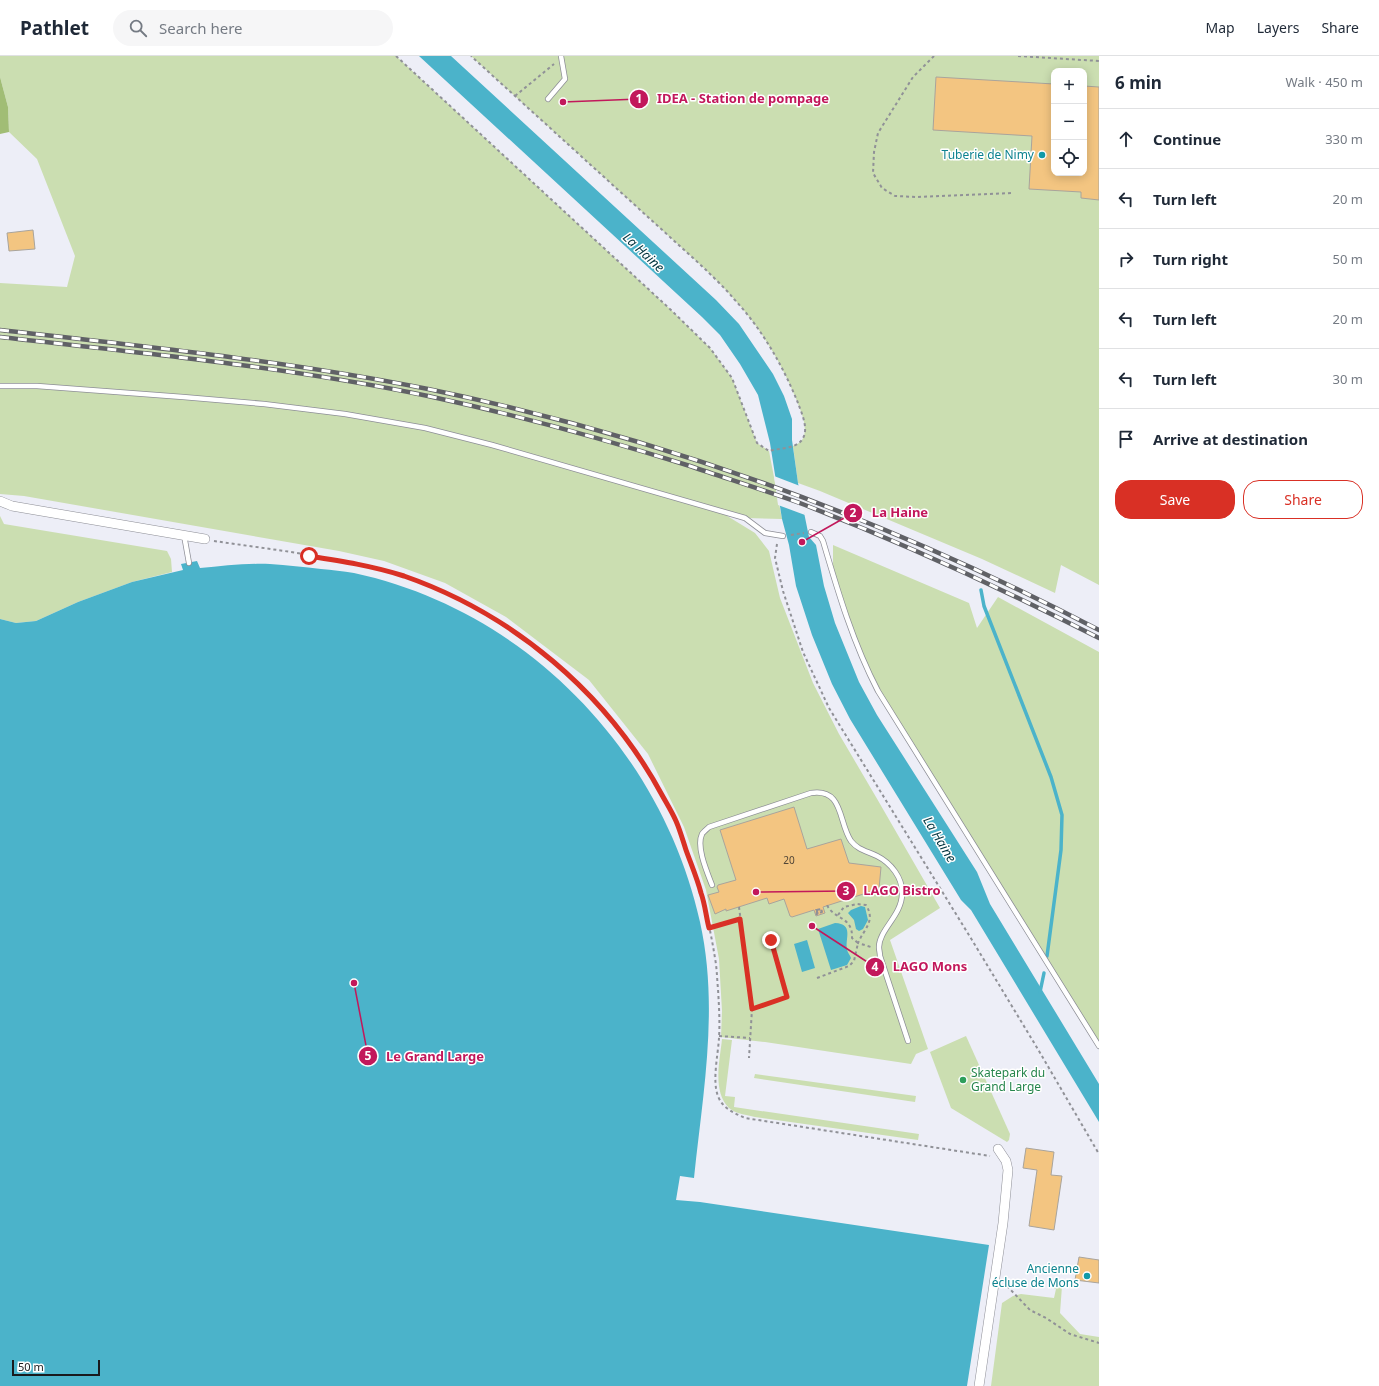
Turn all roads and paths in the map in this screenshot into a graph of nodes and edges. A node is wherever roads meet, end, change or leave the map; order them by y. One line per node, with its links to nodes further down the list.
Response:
1 (396, 56): 7 (path)
2 (471, 56): 7 (path)
3 (934, 56): 9 (path)
4 (1018, 56): 6 (path)
5 (561, 57): 7 (path); 8 (lane)
6 (1099, 61)
7 (515, 96)
8 (548, 100)
9 (1012, 194)
10 (0, 386): 16 (lane)
11 (0, 501): 12 (street)
12 (12, 506): 13 (street); 15 (street)
13 (0, 508)
14 (812, 532): 16 (path); 35 (lane)
15 (184, 535): 17 (street); 18 (lane)
16 (783, 536): 38 (path)
17 (204, 539): 26 (path)
18 (189, 562)
19 (712, 885): 29 (lane)
20 (827, 905): 24 (path)
21 (739, 907): 25 (path)
22 (817, 912): 23 (path)
23 (822, 912)
24 (838, 915): 28 (path); 28 (path)
25 (740, 919): 26 (path); 31 (path)
26 (709, 928): 32 (path)
27 (771, 940): 31 (path)
28 (858, 943): 29 (path); 30 (path)
29 (879, 950): 34 (lane)
30 (817, 978)
31 (752, 1009): 33 (path)
32 (719, 1036): 33 (path); 39 (path)
33 (750, 1038): 36 (path)
34 (908, 1041)
35 (1099, 1046)
36 (749, 1058)
37 (998, 1149): 42 (street)
38 (1099, 1154)
39 (995, 1160)
40 (1007, 1286): 41 (path)
41 (1099, 1343)
42 (978, 1386)

